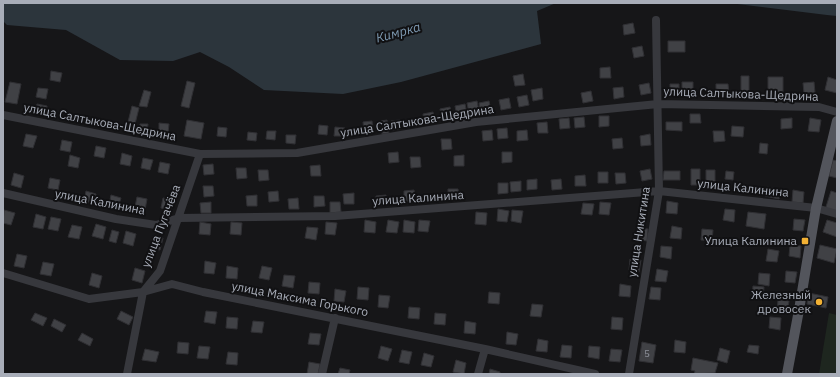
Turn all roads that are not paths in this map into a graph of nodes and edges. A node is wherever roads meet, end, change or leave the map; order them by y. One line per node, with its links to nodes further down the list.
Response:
1 (656, 20): 2 (street, улица Никитина)
2 (658, 104): 3 (street, улица Салтыкова-Щедрина); 6 (street, улица Салтыкова-Щедрина); 7 (street, улица Никитина)
3 (837, 112)
4 (3, 115): 6 (street, улица Салтыкова-Щедрина)
5 (837, 121): 9 (main road)
6 (200, 154): 11 (street, улица Пугачёва)
7 (659, 191): 9 (street, улица Калинина); 11 (street, улица Калинина); 20 (street, улица Никитина)
8 (3, 193): 11 (street, улица Калинина)
9 (816, 208): 10 (street, улица Калинина); 21 (main road)
10 (837, 214)
11 (179, 218): 13 (street, улица Пугачёва)
12 (3, 273): 13 (street, улица Максима Горького)
13 (143, 292): 14 (street, улица Максима Горького); 16 (street, улица Пугачёва)
14 (335, 318): 15 (street, улица Максима Горького); 17 (street)
15 (485, 349): 18 (street); 19 (street, улица Максима Горького)
16 (127, 374)
17 (322, 374)
18 (478, 374)
19 (595, 374)
20 (629, 374)
21 (787, 374)

